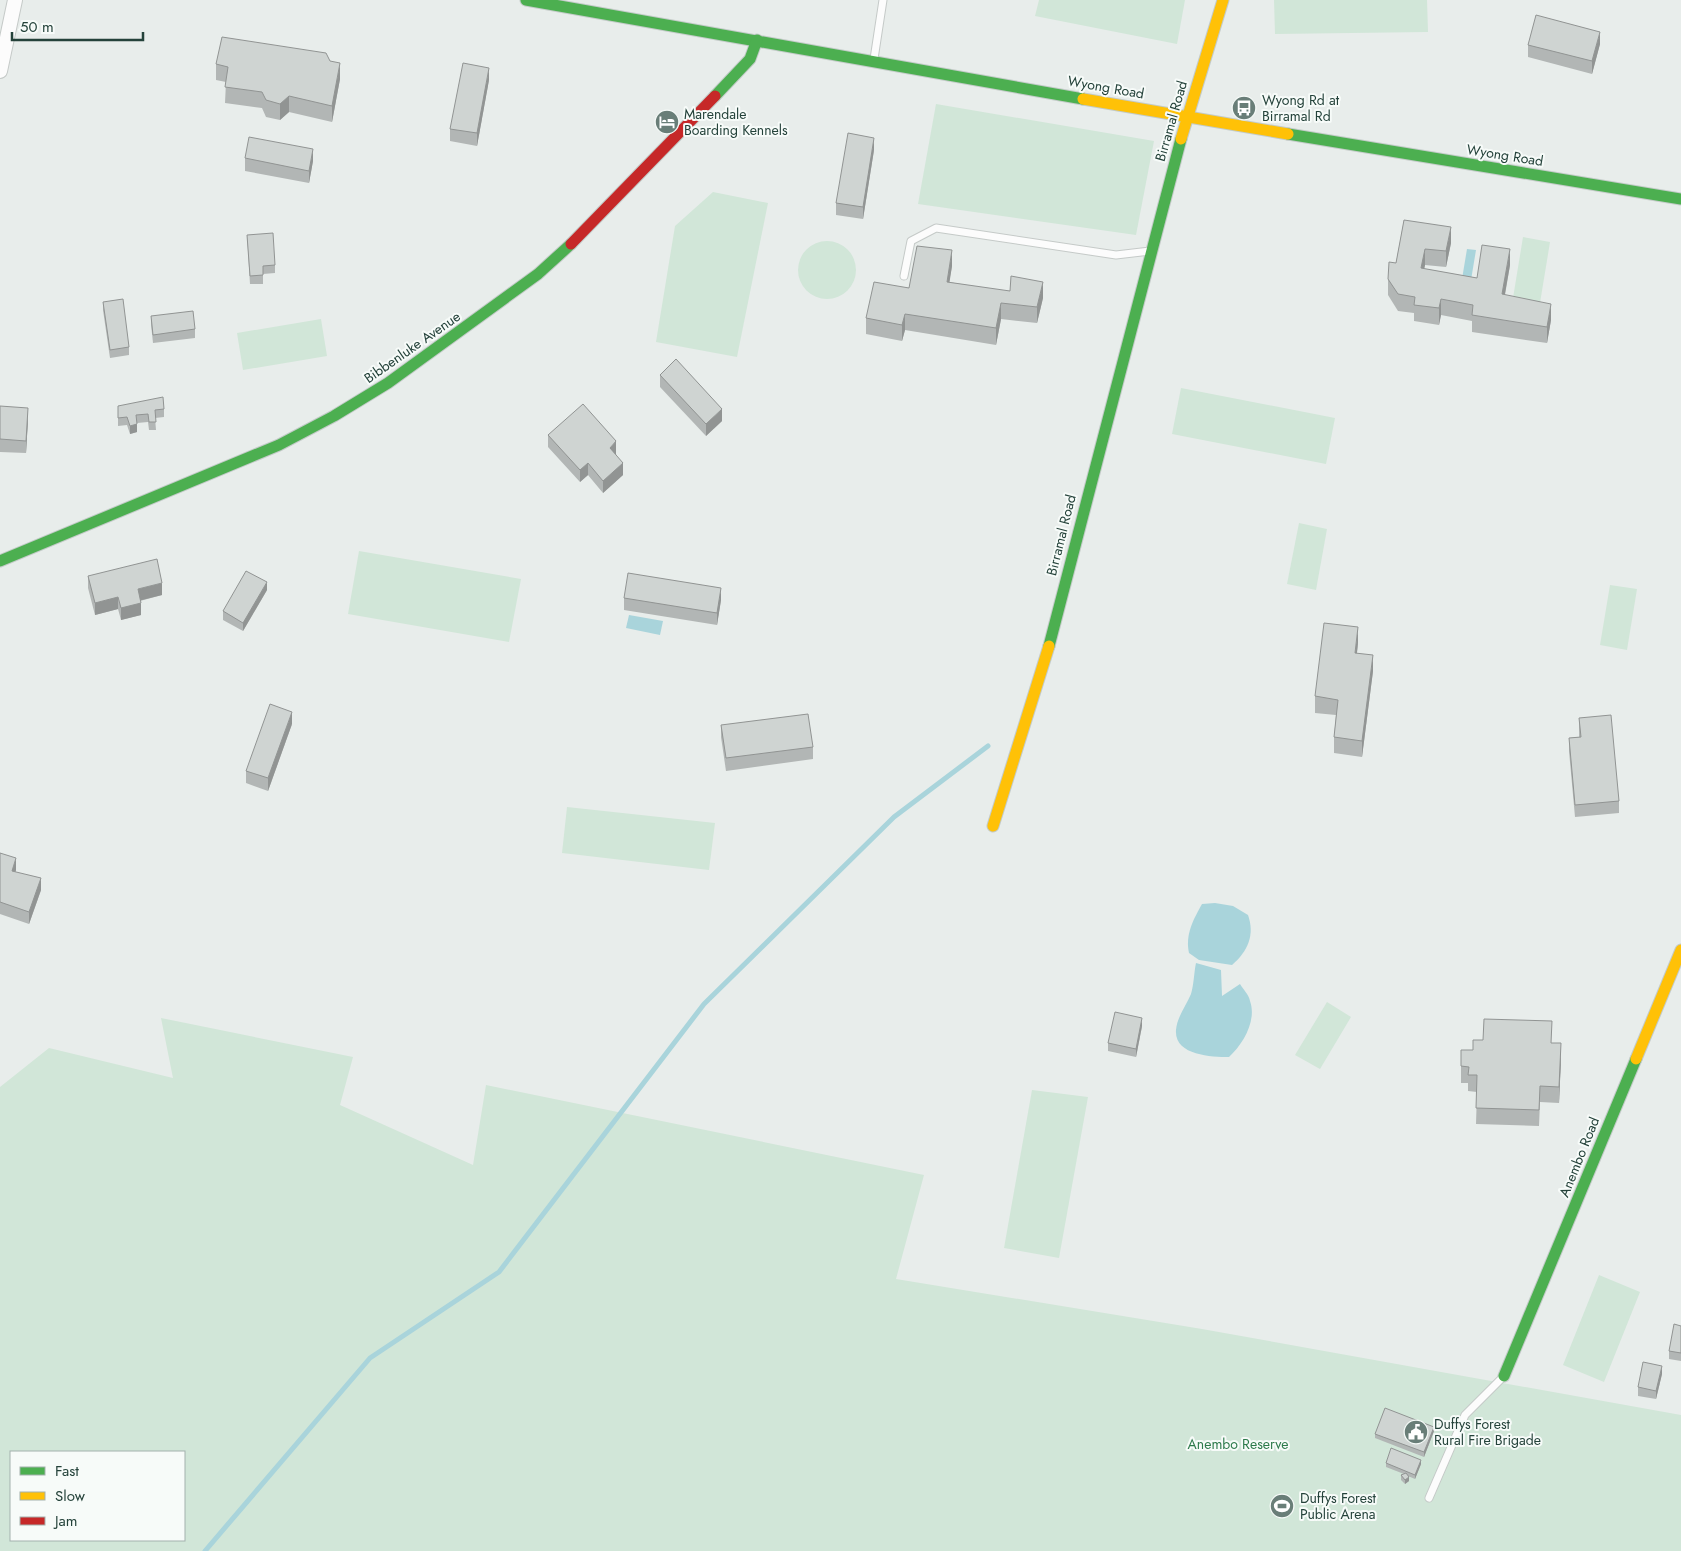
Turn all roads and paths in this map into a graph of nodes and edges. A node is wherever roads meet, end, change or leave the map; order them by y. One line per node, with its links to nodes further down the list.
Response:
1 (15, 0): 7 (street)
2 (526, 0): 5 (street, Wyong Road)
3 (883, 0): 6 (lane)
4 (1223, 0): 8 (street, Birramal Road)
5 (757, 40): 6 (street, Wyong Road); 12 (street, Bibbenluke Avenue)
6 (874, 61): 8 (street, Wyong Road)
7 (0, 71)
8 (1187, 117): 9 (street, Wyong Road); 10 (street, Birramal Road)
9 (1681, 199)
10 (1151, 251): 11 (lane); 13 (street, Birramal Road)
11 (904, 276)
12 (0, 561)
13 (993, 826)
14 (1681, 950): 15 (street, Anembo Road)
15 (1504, 1376): 16 (lane)
16 (1429, 1498)

